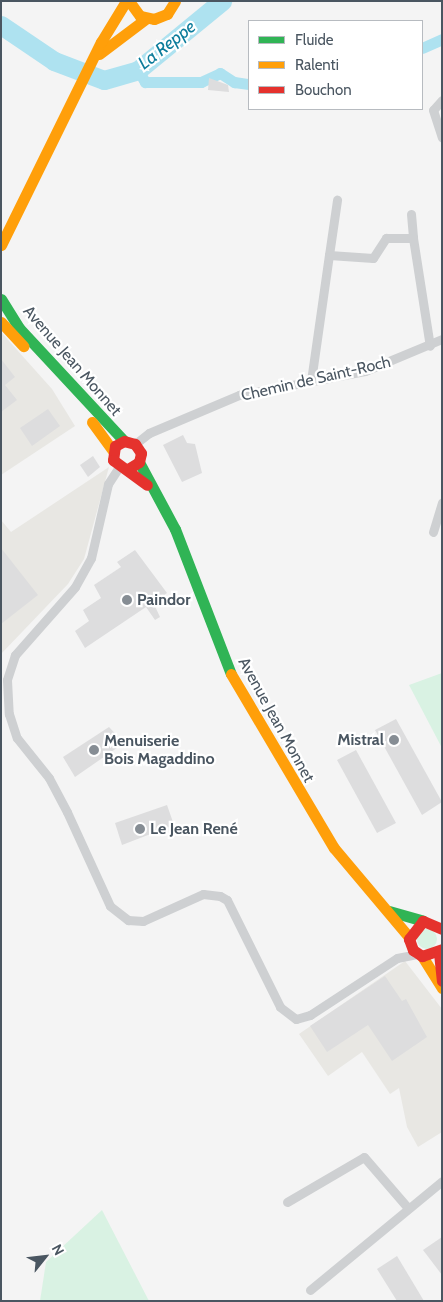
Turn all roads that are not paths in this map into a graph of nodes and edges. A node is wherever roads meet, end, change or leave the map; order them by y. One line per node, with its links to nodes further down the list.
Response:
1 (128, 1): 3 (main road); 4 (main road)
2 (176, 2): 3 (main road)
3 (147, 18): 4 (main road)
4 (95, 58): 9 (main road)
5 (442, 100): 6 (street)
6 (442, 138)
7 (336, 200): 12 (street)
8 (411, 214): 10 (street)
9 (4, 230): 11 (main road)
10 (412, 238): 12 (street); 16 (street)
11 (1, 245)
12 (329, 255): 17 (street)
13 (1, 299): 18 (main road, Avenue Jean Monnet)
14 (1, 322): 20 (main road, Avenue Jean Monnet)
15 (442, 340): 16 (street, Chemin de Saint-Roch)
16 (430, 346): 17 (street, Chemin de Saint-Roch)
17 (311, 381): 19 (street, Chemin de Saint-Roch)
18 (124, 441): 19 (main road); 20 (main road, Avenue Jean Monnet)
19 (135, 444): 21 (main road, Avenue Jean Monnet)
20 (113, 451): 22 (main road, Avenue Jean Monnet)
21 (139, 462): 22 (main road); 23 (main road, Avenue Jean Monnet)
22 (124, 468): 23 (main road, Avenue Jean Monnet); 32 (street)
23 (156, 496): 26 (main road, Avenue Jean Monnet)
24 (442, 502): 25 (street)
25 (433, 532)
26 (389, 911): 27 (main road); 29 (main road, Avenue Jean Monnet)
27 (423, 921): 28 (main road); 29 (main road)
28 (442, 929)
29 (409, 938): 31 (main road, Avenue Jean Monnet); 32 (street)
30 (440, 951): 31 (main road); 33 (main road)
31 (420, 955): 32 (street); 34 (main road)
32 (397, 958)
33 (442, 981)
34 (442, 988)
35 (442, 1181): 37 (street)
36 (287, 1202): 37 (street)
37 (408, 1208): 38 (street)
38 (310, 1290)

